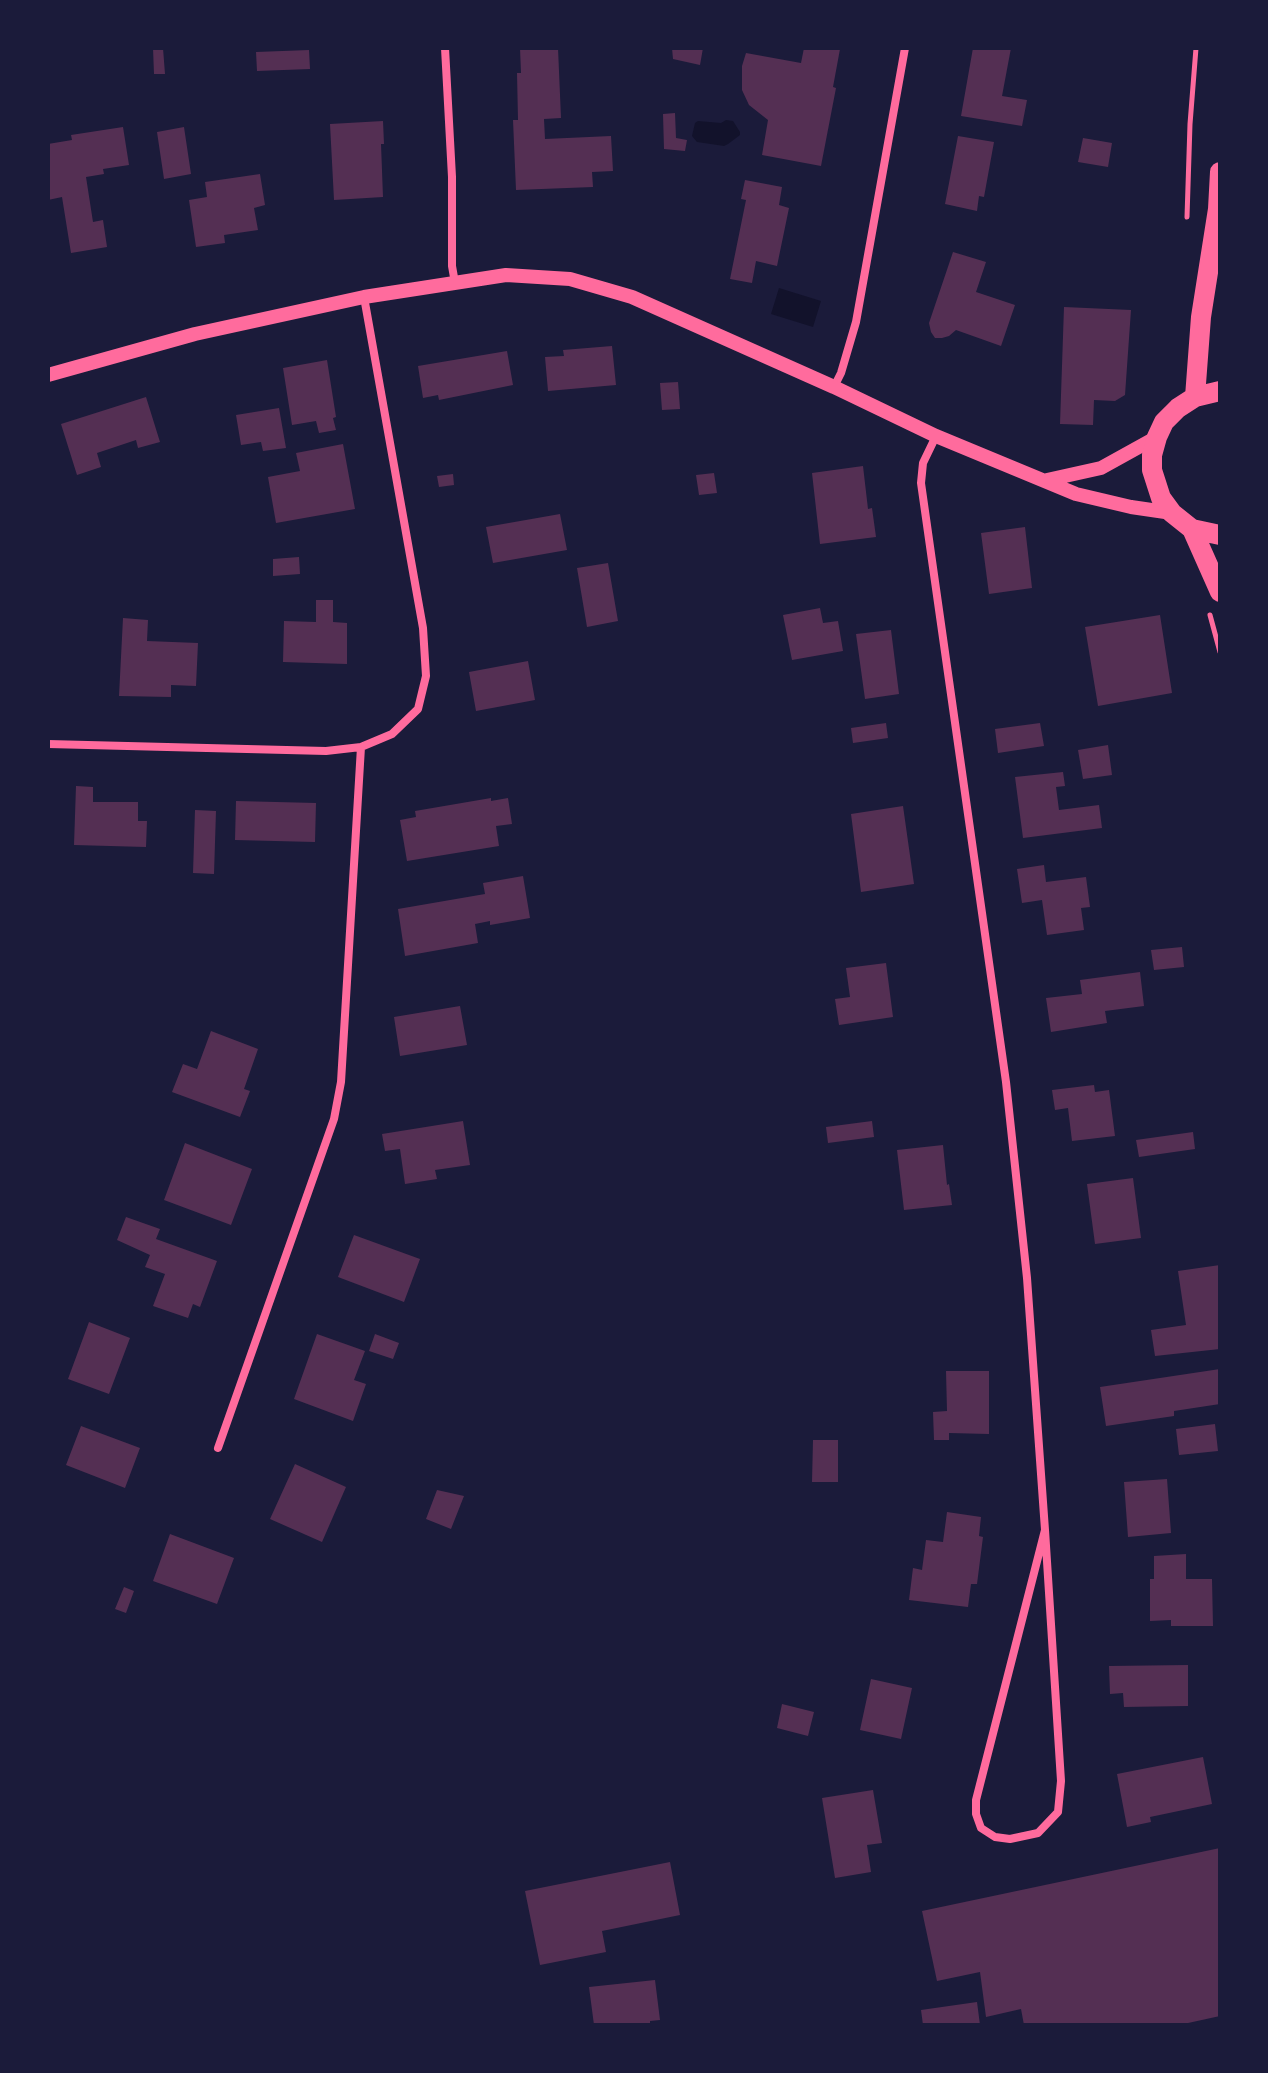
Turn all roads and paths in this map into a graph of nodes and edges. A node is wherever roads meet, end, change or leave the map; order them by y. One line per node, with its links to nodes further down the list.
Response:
1 (445, 48): 7 (street)
2 (905, 48): 10 (street)
3 (1196, 48): 6 (path)
4 (1220, 172): 5 (main road)
5 (1219, 216): 12 (main road)
6 (1187, 220)
7 (455, 283): 8 (street); 10 (street)
8 (364, 297): 9 (street); 22 (street)
9 (48, 375)
10 (834, 387): 13 (street)
11 (1220, 391): 12 (main road)
12 (1195, 397): 14 (main road)
13 (936, 436): 15 (street); 24 (street)
14 (1157, 437): 15 (street); 16 (main road)
15 (1047, 480): 16 (street)
16 (1172, 513): 17 (main road)
17 (1192, 529): 18 (main road); 19 (main road)
18 (1220, 535)
19 (1214, 599): 20 (path)
20 (1220, 652)
21 (48, 744): 22 (street)
22 (361, 747): 23 (street)
23 (218, 1448)
24 (1045, 1530): 24 (street)

